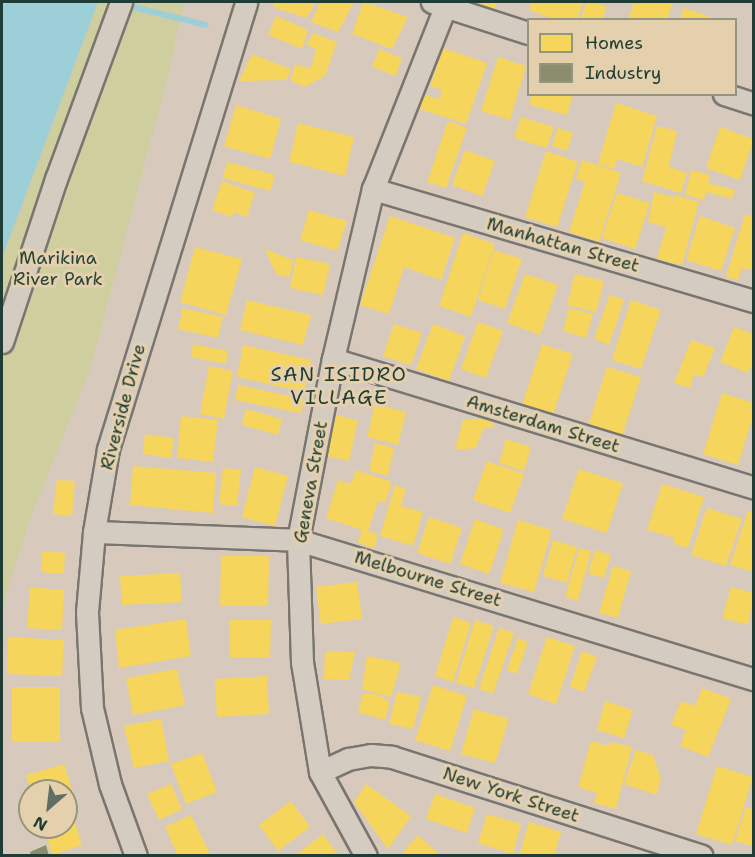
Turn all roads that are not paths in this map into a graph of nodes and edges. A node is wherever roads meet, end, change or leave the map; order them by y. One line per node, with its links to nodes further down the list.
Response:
1 (121, 2): 9 (street)
2 (246, 2): 12 (street, Riverside Drive)
3 (441, 3): 4 (street); 7 (street, Geneva Street)
4 (527, 33)
5 (730, 96): 6 (street)
6 (753, 104)
7 (373, 189): 8 (street, Manhattan Street); 10 (street, Geneva Street)
8 (753, 301)
9 (2, 342)
10 (333, 359): 11 (street, Amsterdam Street); 13 (street, Geneva Street)
11 (753, 488)
12 (94, 532): 13 (street, Melbourne Street); 16 (street, Riverside Drive)
13 (298, 540): 14 (street, Melbourne Street); 15 (street, Geneva Street)
14 (753, 679)
15 (320, 772): 17 (street, Geneva Street); 18 (street, New York Street)
16 (136, 855)
17 (366, 855)
18 (702, 855)

